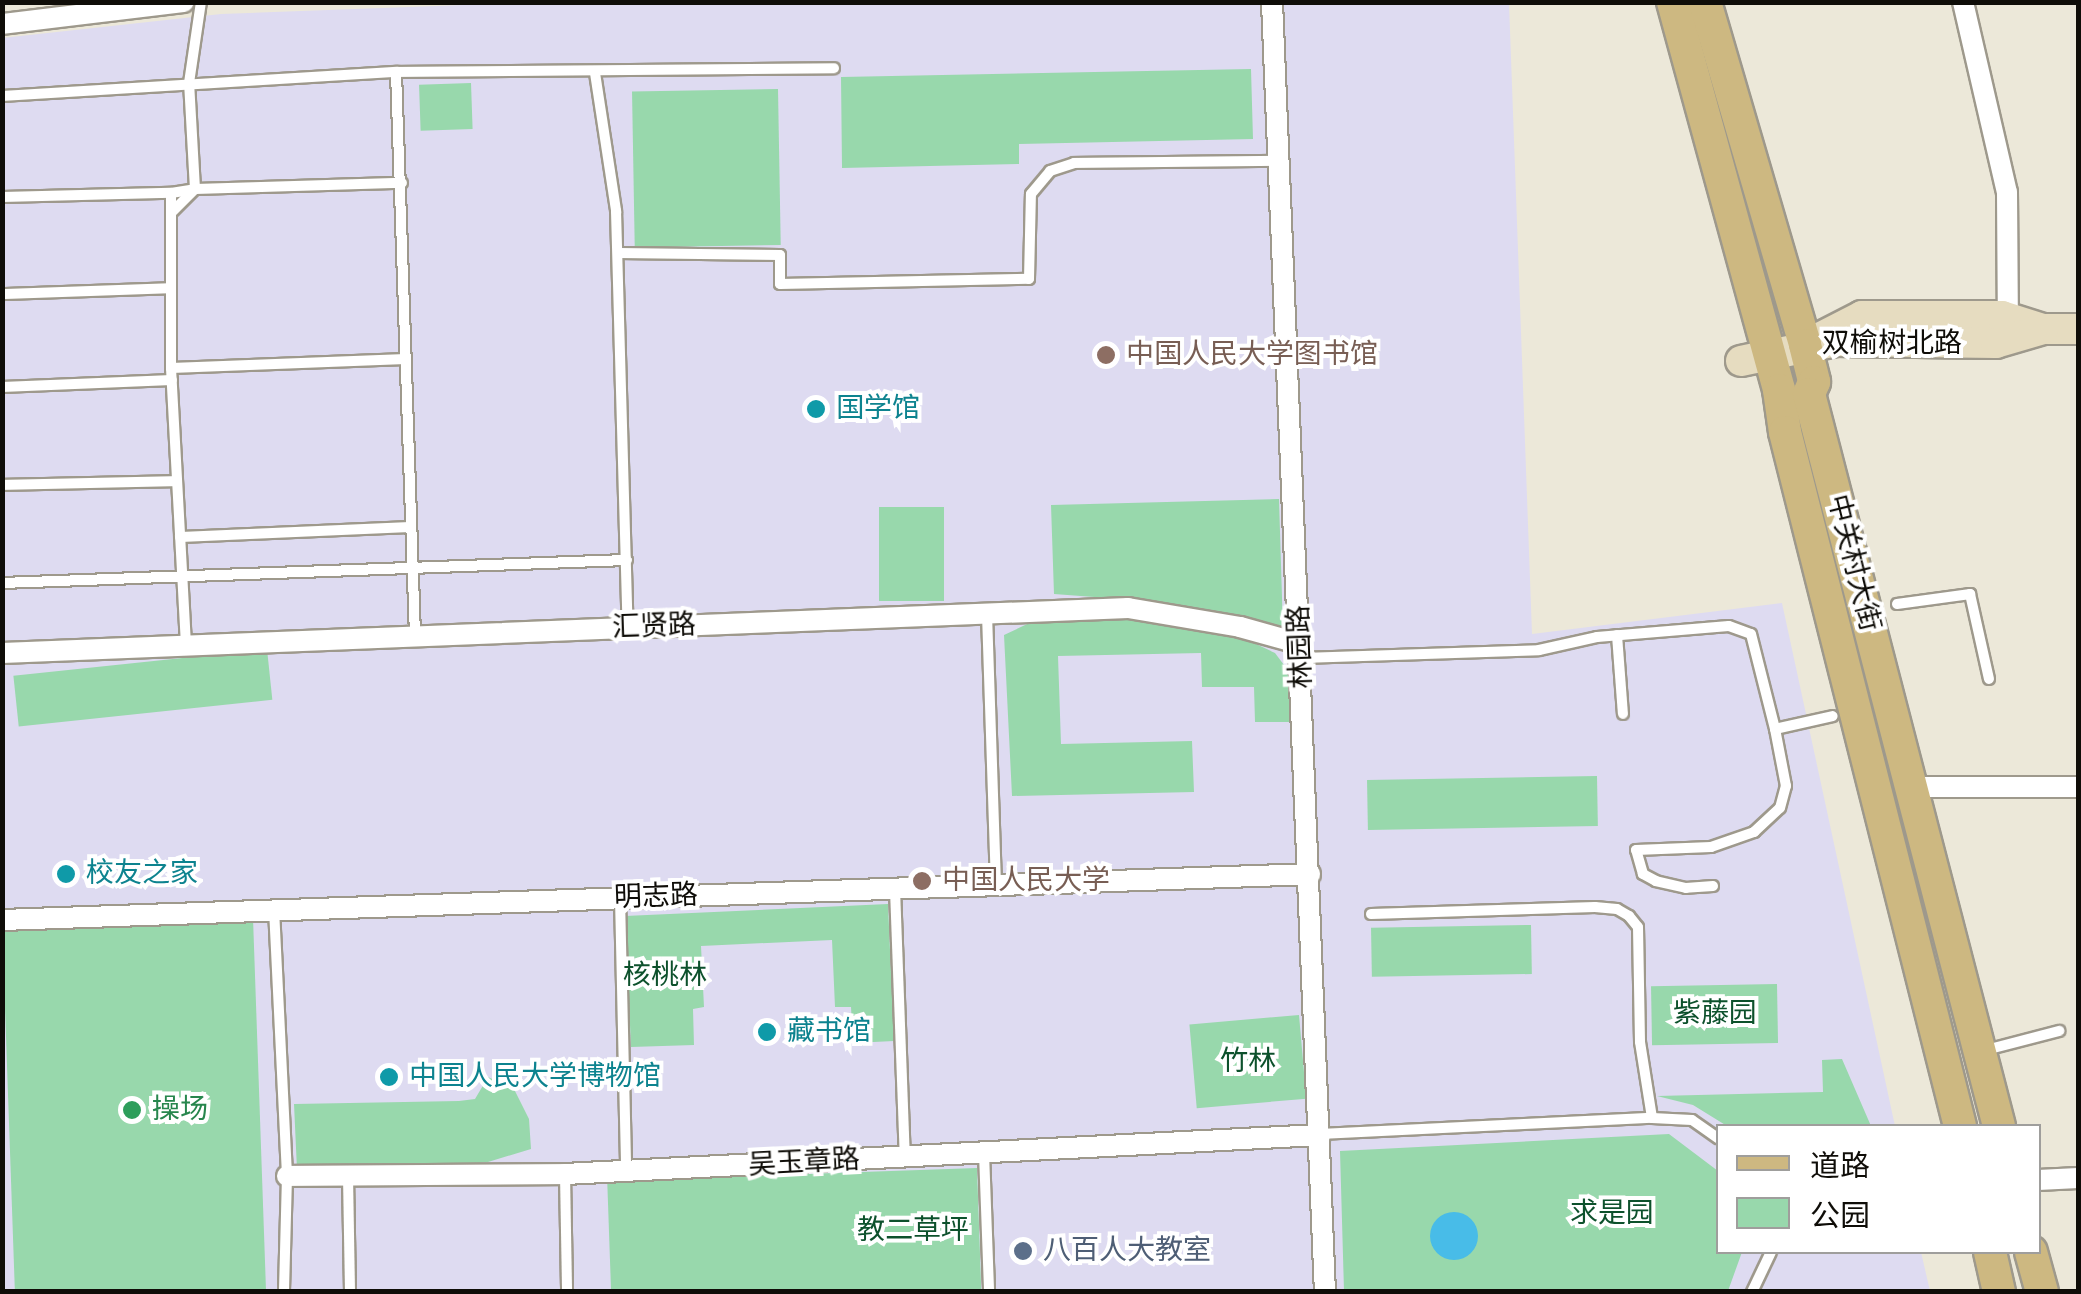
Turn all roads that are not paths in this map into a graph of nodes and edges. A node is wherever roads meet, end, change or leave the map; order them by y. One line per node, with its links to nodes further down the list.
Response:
1 (184, 2): 7 (street)
2 (200, 2): 11 (lane)
3 (1272, 2): 13 (street, 林园路)
4 (1673, 2): 25 (main road, 中关村大街)
5 (1705, 2): 24 (main road, 中关村大街)
6 (1963, 2): 23 (street)
7 (2, 24)
8 (834, 68): 10 (lane)
9 (396, 72): 10 (lane); 11 (lane); 14 (lane)
10 (595, 73): 19 (lane)
11 (189, 83): 12 (lane); 15 (lane)
12 (2, 96)
13 (1281, 161): 19 (lane); 43 (street, 林园路)
14 (402, 183): 15 (lane); 26 (lane)
15 (195, 189): 16 (lane); 18 (lane)
16 (171, 193): 17 (lane); 18 (lane)
17 (2, 197)
18 (171, 212): 20 (lane)
19 (619, 253): 33 (lane)
20 (171, 288): 21 (lane); 27 (lane)
21 (2, 294)
22 (2078, 329): 23 (street, 双榆树北路)
23 (2008, 330): 24 (street, 双榆树北路)
24 (1805, 345): 25 (street, 双榆树北路); 49 (main road, 中关村大街)
25 (1755, 357): 62 (main road, 中关村大街)
26 (406, 359): 27 (lane); 31 (lane)
27 (172, 374): 28 (lane); 29 (lane)
28 (2, 388)
29 (177, 480): 30 (lane); 32 (lane)
30 (2, 485)
31 (412, 527): 32 (lane); 34 (lane)
32 (180, 537): 35 (lane)
33 (627, 560): 34 (lane); 39 (lane)
34 (413, 568): 35 (lane); 40 (lane)
35 (182, 578): 36 (lane); 42 (lane)
36 (2, 583)
37 (1896, 604): 45 (lane)
38 (986, 613): 39 (street, 汇贤路); 43 (street, 汇贤路); 52 (lane)
39 (628, 628): 40 (street, 汇贤路)
40 (415, 636): 42 (street, 汇贤路)
41 (1617, 636): 43 (lane); 46 (lane); 48 (lane)
42 (186, 646): 44 (street, 汇贤路)
43 (1301, 651): 51 (street, 林园路)
44 (2, 653)
45 (1989, 679)
46 (1623, 714)
47 (1833, 716): 48 (lane)
48 (1775, 729): 53 (lane)
49 (1910, 787): 50 (street); 60 (main road, 中关村大街)
50 (2078, 787)
51 (1310, 874): 52 (street, 明志路); 64 (street, 林园路)
52 (996, 886): 54 (street, 明志路)
53 (1713, 886)
54 (895, 889): 55 (street, 明志路); 67 (lane)
55 (620, 898): 56 (street, 明志路); 68 (lane)
56 (274, 908): 58 (street, 明志路); 71 (lane)
57 (1371, 914): 61 (lane)
58 (2, 920)
59 (2059, 1031): 60 (lane)
60 (1979, 1051): 63 (main road, 中关村大街)
61 (1652, 1118): 64 (lane); 65 (lane)
62 (1959, 1124)
63 (1998, 1124)
64 (1320, 1134): 66 (street, 吴玉章路); 81 (street, 林园路)
65 (1716, 1137)
66 (984, 1153): 67 (street, 吴玉章路); 80 (lane)
67 (905, 1158): 68 (street, 吴玉章路)
68 (626, 1171): 69 (street, 吴玉章路)
69 (565, 1174): 70 (street, 吴玉章路); 79 (lane)
70 (348, 1175): 71 (street, 吴玉章路); 78 (lane)
71 (287, 1176): 77 (lane)
72 (2078, 1178): 73 (street)
73 (2041, 1180)
74 (1770, 1254): 82 (lane)
75 (1990, 1254): 83 (main road)
76 (2032, 1254): 84 (main road)
77 (284, 1292)
78 (350, 1292)
79 (567, 1292)
80 (990, 1292)
81 (1326, 1292)
82 (1752, 1292)
83 (1999, 1292)
84 (2042, 1292)

